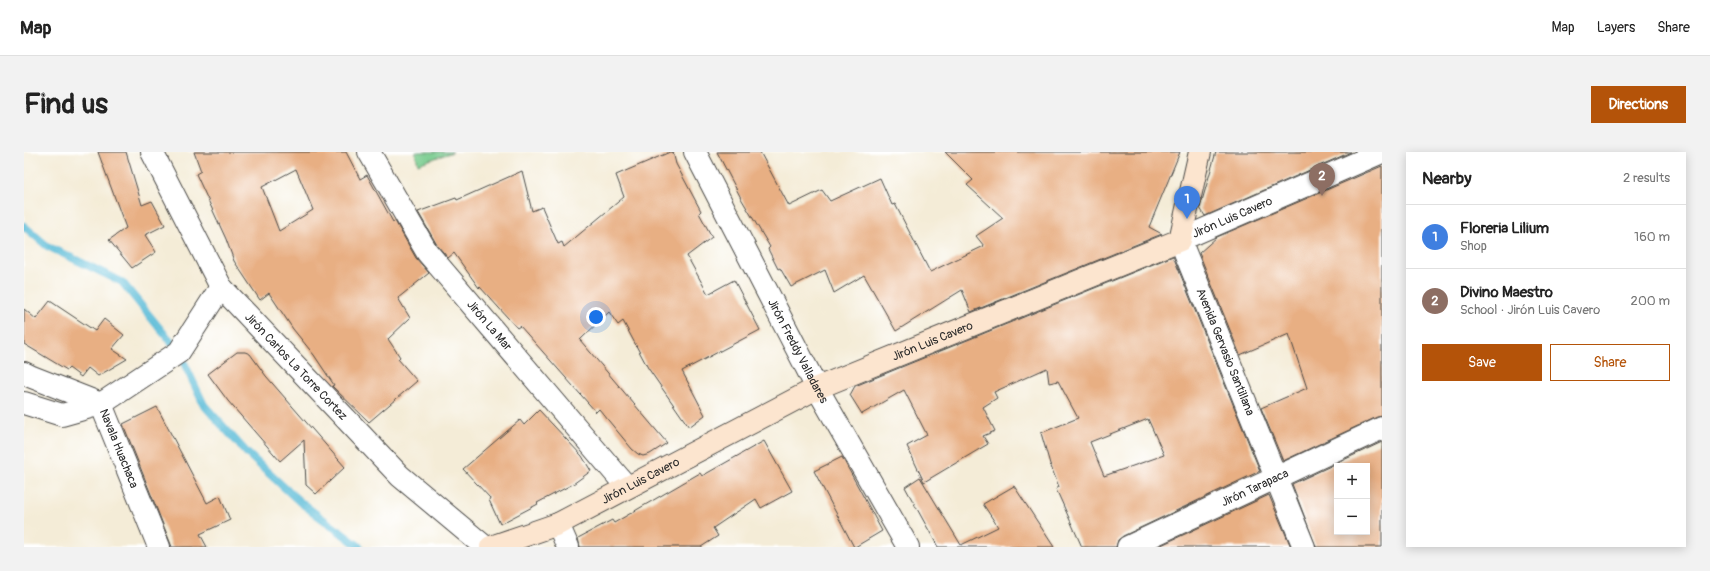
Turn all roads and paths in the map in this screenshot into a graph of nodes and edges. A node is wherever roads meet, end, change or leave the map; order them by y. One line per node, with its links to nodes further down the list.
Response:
1 (152, 152): 7 (street, Jirón Carlos La Torre Cortez)
2 (369, 152): 14 (street, Jirón La Mar)
3 (695, 152): 9 (street, Jirón Freddy Valladares)
4 (1200, 152): 6 (street)
5 (1382, 152): 6 (street, Jirón Luis Cavero)
6 (1180, 240): 9 (street, Jirón Luis Cavero); 13 (street, Avenida Gervasio Santillana)
7 (221, 288): 11 (street); 17 (street, Jirón Carlos La Torre Cortez)
8 (24, 373): 11 (street, Navala Huachaca)
9 (817, 388): 14 (street, Jirón Luis Cavero); 20 (street, Jirón Freddy Valladares)
10 (24, 403): 11 (street)
11 (101, 404): 16 (street, Navala Huachaca)
12 (1382, 428): 13 (street, Jirón Tarapaca)
13 (1277, 478): 21 (street, Jirón Tarapaca); 22 (street, Avenida Gervasio Santillana)
14 (627, 487): 15 (street, Jirón Luis Cavero)
15 (558, 524): 18 (street, Jirón Luis Cavero); 19 (street)
16 (160, 547)
17 (485, 547)
18 (491, 547)
19 (568, 547)
20 (908, 547)
21 (1128, 547)
22 (1304, 547)

